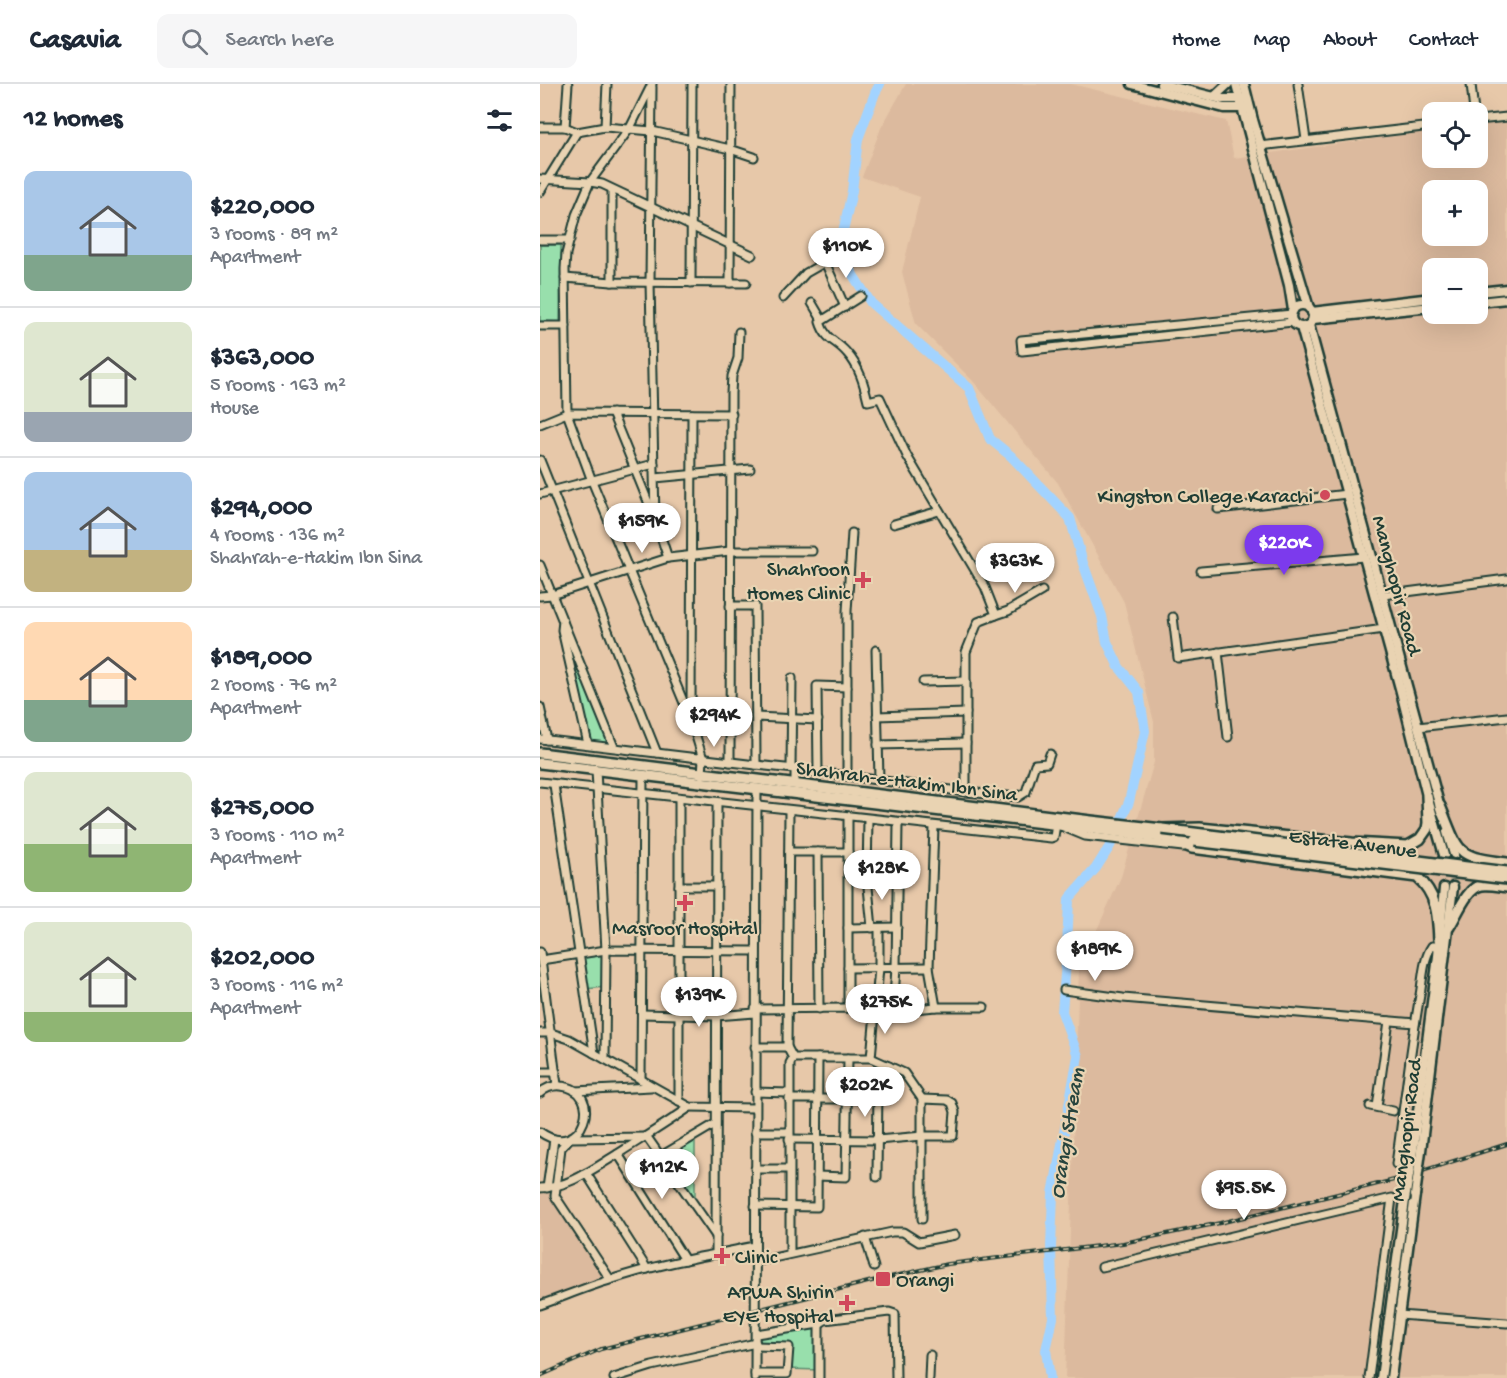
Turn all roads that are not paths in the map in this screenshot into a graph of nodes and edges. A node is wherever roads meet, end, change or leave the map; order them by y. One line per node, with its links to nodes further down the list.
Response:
1 (568, 84): 19 (street)
2 (607, 84): 20 (street)
3 (652, 84): 22 (street); 23 (street)
4 (692, 84): 25 (street)
5 (731, 84): 28 (street)
6 (1131, 84): 15 (main road)
7 (1161, 84): 13 (main road)
8 (1228, 84): 13 (main road)
9 (1236, 84): 15 (main road, Manghopir Road)
10 (1244, 84): 15 (main road, Manghopir Road)
11 (1298, 84): 26 (street)
12 (1471, 84): 14 (street)
13 (1214, 97): 15 (main road)
14 (1473, 102)
15 (1244, 103): 27 (main road, Manghopir Road); 49 (main road, Manghopir Road)
16 (1507, 117): 17 (street)
17 (1488, 119)
18 (540, 127): 19 (street)
19 (565, 127): 24 (street)
20 (605, 127): 22 (street); 24 (street)
21 (1422, 127): 26 (street)
22 (630, 129): 23 (street); 31 (street)
23 (652, 131): 25 (street); 34 (street)
24 (577, 132): 30 (street)
25 (690, 139): 28 (street); 35 (street)
26 (1306, 140): 27 (street)
27 (1260, 146): 48 (main road, Manghopir Road)
28 (730, 149): 29 (street); 38 (street)
29 (754, 157)
30 (544, 179): 31 (street); 33 (street)
31 (590, 182): 32 (street); 37 (street)
32 (612, 190): 34 (street); 43 (street)
33 (540, 192)
34 (652, 209): 35 (street); 44 (street)
35 (691, 228): 38 (street); 45 (street)
36 (540, 240): 37 (street)
37 (570, 240): 42 (street)
38 (731, 246): 40 (street); 46 (street)
39 (842, 253): 41 (street)
40 (752, 255)
41 (825, 262): 55 (street); 59 (street)
42 (565, 278): 43 (street); 64 (street)
43 (612, 282): 44 (street)
44 (650, 282): 45 (street); 70 (street)
45 (690, 283): 46 (street)
46 (730, 283): 47 (street)
47 (746, 283)
48 (1302, 287): 49 (main road); 61 (main road, Manghopir Road)
49 (1290, 289): 61 (main road, Manghopir Road)
50 (1507, 289): 53 (main road)
51 (1488, 295): 53 (main road)
52 (861, 296): 59 (street)
53 (1491, 296): 54 (main road); 56 (main road)
54 (1488, 297)
55 (783, 298)
56 (1507, 298)
57 (1422, 299): 61 (main road)
58 (812, 303): 62 (street)
59 (845, 306): 62 (street)
60 (1422, 308): 61 (main road)
61 (1303, 317): 66 (street); 67 (street); 84 (main road); 101 (main road, Manghopir Road)
62 (822, 320): 86 (street)
63 (540, 326): 64 (street)
64 (566, 326): 69 (street)
65 (739, 332): 72 (street)
66 (1098, 334): 67 (street); 67 (street)
67 (1099, 343)
68 (612, 412): 69 (street); 70 (street); 76 (street)
69 (567, 413): 73 (street); 81 (street)
70 (653, 414): 71 (street); 75 (street)
71 (692, 414): 72 (street); 79 (street)
72 (732, 414): 78 (street)
73 (540, 424)
74 (540, 460): 82 (street)
75 (654, 464): 76 (street); 80 (street)
76 (634, 469): 81 (street); 87 (street)
77 (750, 469): 78 (street)
78 (730, 471): 79 (street); 90 (street)
79 (690, 475): 80 (street); 92 (street)
80 (654, 478): 87 (street)
81 (592, 481): 82 (street); 96 (street)
82 (553, 492): 83 (street); 99 (street)
83 (540, 494)
84 (1347, 494): 85 (street); 93 (main road)
85 (1218, 509)
86 (939, 511): 88 (street); 105 (street)
87 (655, 519): 94 (street)
88 (894, 524)
89 (852, 533): 114 (street)
90 (730, 550): 91 (street); 92 (street); 104 (street)
91 (812, 551)
92 (691, 555): 94 (street); 121 (street)
93 (1364, 556): 97 (street); 108 (main road)
94 (668, 558): 96 (street)
95 (540, 565): 103 (street)
96 (630, 571): 99 (street); 121 (street)
97 (1201, 571)
98 (1507, 579): 101 (street)
99 (590, 584): 103 (street); 131 (street)
100 (1042, 591): 105 (street)
101 (1383, 595): 123 (main road, Manghopir Road)
102 (540, 596): 103 (street)
103 (552, 596): 107 (street)
104 (730, 606): 118 (street); 134 (street)
105 (996, 615): 112 (street)
106 (1173, 617): 110 (street)
107 (563, 620): 127 (street); 129 (street)
108 (1384, 629): 110 (street); 151 (main road)
109 (876, 650): 117 (street)
110 (1218, 652): 124 (street)
111 (792, 678): 120 (street)
112 (966, 681): 113 (street); 116 (street)
113 (923, 682)
114 (847, 687): 122 (street); 142 (street)
115 (540, 707): 125 (street)
116 (966, 713): 117 (street); 126 (street)
117 (877, 716): 128 (street)
118 (756, 717): 120 (street); 136 (street)
119 (1507, 717): 123 (street)
120 (791, 719): 122 (street); 137 (street)
121 (691, 720): 133 (street)
122 (818, 720): 139 (street)
123 (1418, 727): 155 (main road, Manghopir Road)
124 (1228, 737)
125 (544, 739): 127 (street)
126 (966, 743): 128 (street); 149 (street)
127 (588, 744): 129 (street)
128 (878, 745): 143 (street)
129 (614, 747): 131 (street)
130 (540, 753): 140 (highway, Shahrah-e-Hakim Ibn Sina)
131 (657, 753): 133 (street)
132 (1050, 754): 149 (street)
133 (703, 759): 134 (street); 140 (street)
134 (730, 762): 136 (street)
135 (540, 763): 138 (highway, Shahrah-e-Hakim Ibn Sina)
136 (756, 765): 137 (street)
137 (793, 768): 139 (street); 145 (street)
138 (596, 770): 141 (highway, Shahrah-e-Hakim Ibn Sina); 148 (street)
139 (818, 772): 142 (street)
140 (702, 775): 145 (highway, Shahrah-e-Hakim Ibn Sina)
141 (643, 776): 147 (highway, Shahrah-e-Hakim Ibn Sina); 150 (street)
142 (848, 776): 143 (street)
143 (879, 780): 149 (street)
144 (540, 783): 146 (street)
145 (795, 784): 161 (highway, Shahrah-e-Hakim Ibn Sina)
146 (554, 785): 148 (street); 187 (street)
147 (757, 788): 154 (street); 160 (highway, Shahrah-e-Hakim Ibn Sina)
148 (598, 789): 150 (street); 181 (street)
149 (966, 792)
150 (643, 794): 152 (street); 182 (street)
151 (1427, 796): 155 (main road, Manghopir Road); 164 (highway)
152 (679, 798): 153 (street); 174 (street)
153 (717, 803): 154 (street); 173 (street)
154 (756, 807): 156 (street); 185 (street)
155 (1440, 807): 169 (highway)
156 (789, 811): 157 (street); 166 (street)
157 (848, 817): 158 (street); 168 (street)
158 (868, 819): 159 (street); 179 (street)
159 (898, 823): 162 (street); 176 (street)
160 (1056, 824): 161 (highway, Shahrah-e-Hakim Ibn Sina); 162 (street); 165 (street)
161 (1091, 825): 163 (highway)
162 (934, 826): 189 (street)
163 (1161, 833): 164 (highway); 165 (highway); 170 (highway, bridge)
164 (1352, 843): 171 (highway)
165 (1193, 844): 171 (highway); 172 (highway, Estate Avenue, bridge)
166 (789, 852): 167 (street); 197 (street)
167 (818, 852): 168 (street); 198 (street)
168 (848, 852): 178 (street)
169 (1507, 864): 175 (highway)
170 (1507, 872)
171 (1398, 874): 180 (highway)
172 (1507, 879)
173 (717, 885): 174 (street); 184 (street)
174 (679, 886): 183 (street)
175 (1507, 886): 177 (highway)
176 (897, 927): 179 (street); 192 (street)
177 (1449, 927): 180 (main road, Manghopir Road); 247 (main road, Manghopir Road)
178 (848, 928): 179 (street); 190 (street)
179 (876, 928): 191 (street)
180 (1439, 943): 206 (street); 247 (main road, Manghopir Road)
181 (606, 950): 182 (street); 187 (street); 216 (street)
182 (641, 950): 183 (street); 202 (street)
183 (678, 951): 184 (street); 203 (street)
184 (717, 951): 185 (street); 204 (street)
185 (755, 951): 200 (street)
186 (540, 952): 188 (street)
187 (578, 955): 188 (street); 211 (street)
188 (541, 960): 208 (street)
189 (929, 967): 192 (street); 194 (street)
190 (848, 968): 191 (street); 196 (street)
191 (879, 968): 192 (street); 199 (street)
192 (896, 968): 201 (street)
193 (1064, 990): 205 (street)
194 (936, 1007): 195 (street); 201 (street)
195 (984, 1007)
196 (848, 1008): 198 (street); 199 (street)
197 (788, 1009): 198 (street); 200 (street); 210 (street)
198 (819, 1009)
199 (875, 1010): 201 (street); 215 (street)
200 (755, 1011): 204 (street); 209 (street)
201 (893, 1011)
202 (642, 1014): 203 (street); 220 (street)
203 (679, 1016): 204 (street); 231 (street)
204 (716, 1016): 233 (street)
205 (1389, 1021): 206 (street); 235 (street)
206 (1415, 1023): 250 (street)
207 (540, 1033): 208 (street)
208 (551, 1033): 211 (street); 219 (street)
209 (755, 1047): 210 (street); 224 (street)
210 (787, 1047): 212 (street)
211 (594, 1053): 216 (street)
212 (794, 1058): 213 (street); 226 (street)
213 (818, 1058): 214 (street); 227 (street)
214 (848, 1058): 215 (street); 228 (street)
215 (871, 1058): 217 (street)
216 (605, 1059): 220 (street)
217 (889, 1066): 229 (street); 230 (street)
218 (540, 1072): 219 (street)
219 (556, 1072): 221 (street)
220 (641, 1080): 222 (street)
221 (557, 1086): 223 (street); 225 (street)
222 (652, 1087): 223 (street); 231 (street)
223 (575, 1091): 242 (street)
224 (754, 1092): 226 (street); 234 (street)
225 (540, 1093)
226 (789, 1096): 227 (street); 239 (street)
227 (818, 1099): 228 (street); 244 (street)
228 (848, 1099): 229 (street); 245 (street)
229 (878, 1099): 246 (street)
230 (922, 1099): 240 (street); 240 (street)
231 (679, 1101): 232 (street)
232 (690, 1107): 233 (street); 241 (street)
233 (716, 1107): 234 (street); 236 (street)
234 (754, 1108): 237 (street)
235 (1393, 1111)
236 (715, 1124): 249 (street); 261 (street)
237 (754, 1132): 239 (street); 251 (street)
238 (540, 1133): 243 (street)
239 (789, 1136): 244 (street); 252 (street)
240 (923, 1136): 246 (street); 259 (street)
241 (647, 1137): 242 (street); 248 (street); 249 (street)
242 (570, 1138): 243 (street); 256 (street)
243 (554, 1139): 256 (street)
244 (818, 1140): 245 (street); 254 (street)
245 (847, 1140): 246 (street); 254 (street)
246 (877, 1140): 255 (street)
247 (1417, 1150): 273 (main road, Manghopir Road, bridge); 287 (main road, Manghopir Road, bridge)
248 (618, 1154): 253 (street); 266 (street)
249 (661, 1156): 261 (street)
250 (1396, 1164)
251 (755, 1169): 252 (street); 257 (street)
252 (789, 1169): 258 (street)
253 (586, 1173): 256 (street); 270 (street)
254 (818, 1176): 258 (street)
255 (877, 1177)
256 (547, 1188): 271 (street)
257 (755, 1206): 258 (street); 263 (street)
258 (789, 1207): 264 (street)
259 (922, 1219)
260 (955, 1234): 262 (street)
261 (716, 1236): 265 (street)
262 (866, 1237): 264 (street); 268 (street)
263 (755, 1246): 265 (street); 267 (street)
264 (790, 1253): 267 (street)
265 (716, 1254): 266 (street)
266 (685, 1260): 270 (street)
267 (755, 1262): 276 (street)
268 (874, 1267)
269 (1102, 1267): 286 (street)
270 (647, 1269): 271 (street)
271 (610, 1279): 272 (street)
272 (540, 1305)
273 (1399, 1316): 274 (street); 288 (main road, Manghopir Road)
274 (1507, 1323)
275 (819, 1324): 276 (street); 282 (street); 284 (street)
276 (756, 1334): 277 (street)
277 (756, 1345): 279 (street); 280 (street); 281 (street)
278 (930, 1355): 285 (street)
279 (755, 1376): 280 (street)
280 (787, 1376)
281 (614, 1378)
282 (819, 1378): 283 (street)
283 (825, 1378)
284 (896, 1378)
285 (929, 1378)
286 (1368, 1378)
287 (1381, 1378)
288 (1391, 1378)

